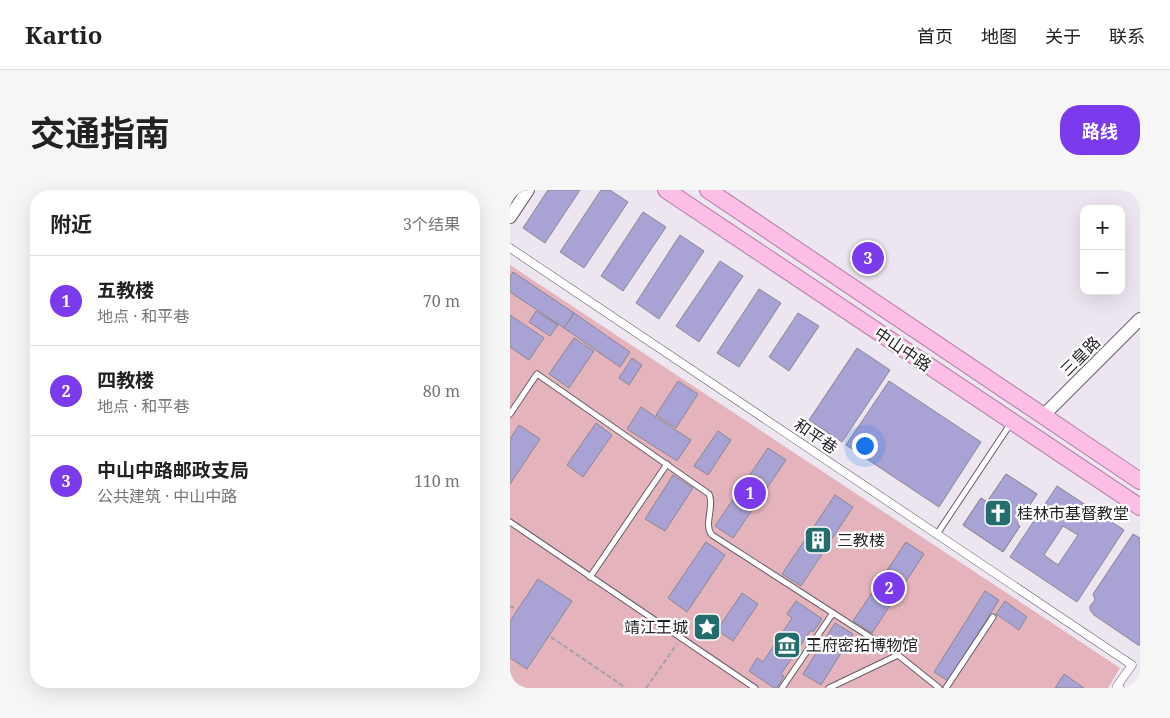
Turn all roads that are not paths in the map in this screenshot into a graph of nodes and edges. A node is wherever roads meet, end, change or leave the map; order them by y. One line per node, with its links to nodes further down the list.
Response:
1 (528, 190): 4 (street)
2 (666, 190): 9 (highway, 中山中路)
3 (708, 190): 8 (highway, 中山中路)
4 (510, 217)
5 (510, 248): 14 (street, 和平巷)
6 (1140, 319): 8 (street, 三皇路)
7 (510, 414): 10 (lane)
8 (1044, 415): 11 (highway, 中山中路)
9 (1012, 422): 12 (highway, 中山中路); 14 (lane)
10 (667, 464): 15 (lane); 16 (lane)
11 (1140, 480)
12 (1140, 507)
13 (510, 522): 15 (lane)
14 (937, 534): 19 (street, 和平巷)
15 (590, 576): 20 (lane)
16 (833, 613): 18 (lane); 21 (lane)
17 (993, 617): 24 (lane)
18 (898, 655): 22 (lane); 23 (lane)
19 (1118, 687)
20 (755, 688)
21 (782, 688)
22 (829, 688)
23 (939, 688)
24 (946, 688)

